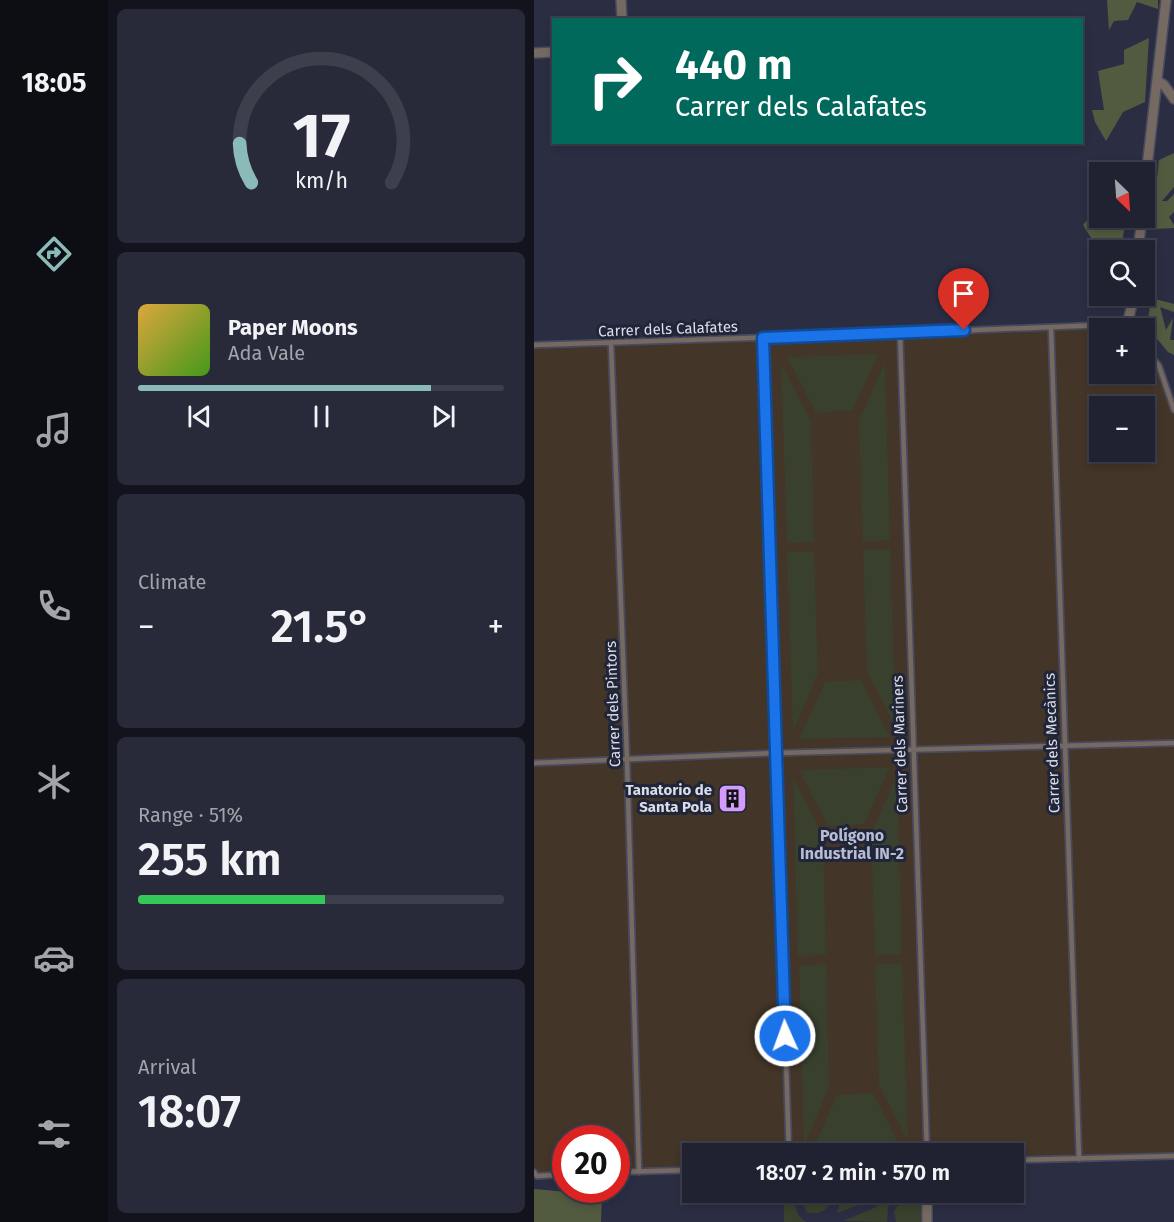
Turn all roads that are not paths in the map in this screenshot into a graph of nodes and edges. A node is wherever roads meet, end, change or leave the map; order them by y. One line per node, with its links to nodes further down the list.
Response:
1 (621, 0): 3 (street)
2 (1166, 0): 6 (street)
3 (622, 18)
4 (552, 52): 5 (street)
5 (534, 53)
6 (1157, 81): 7 (street); 8 (street)
7 (1174, 99)
8 (1148, 162)
9 (1051, 327): 10 (lane, Carrer dels Calafates); 11 (lane, Carrer dels Calafates); 18 (lane, Carrer dels Mecànics)
10 (1089, 327)
11 (900, 333): 12 (lane, Carrer dels Calafates); 19 (lane, Carrer dels Mariners)
12 (763, 338): 13 (lane, Carrer dels Calafates); 20 (lane)
13 (611, 343): 14 (lane, Carrer dels Calafates); 21 (lane, Carrer dels Pintors)
14 (534, 345)
15 (1155, 360): 16 (lane)
16 (1174, 410)
17 (1174, 743): 18 (lane)
18 (1064, 746): 19 (lane); 26 (lane, Carrer dels Mecànics)
19 (912, 750): 20 (lane); 24 (lane, Carrer dels Mariners)
20 (776, 753): 21 (lane); 23 (lane)
21 (627, 760): 22 (lane); 31 (lane, Carrer dels Pintors)
22 (534, 763)
23 (789, 1143)
24 (927, 1143)
25 (1174, 1156): 26 (lane)
26 (1079, 1159): 27 (lane)
27 (1024, 1160)
28 (682, 1170): 31 (lane)
29 (534, 1172): 32 (lane)
30 (630, 1172): 31 (lane)
31 (639, 1172)
32 (552, 1175)
33 (927, 1203): 34 (street)
34 (927, 1222)

